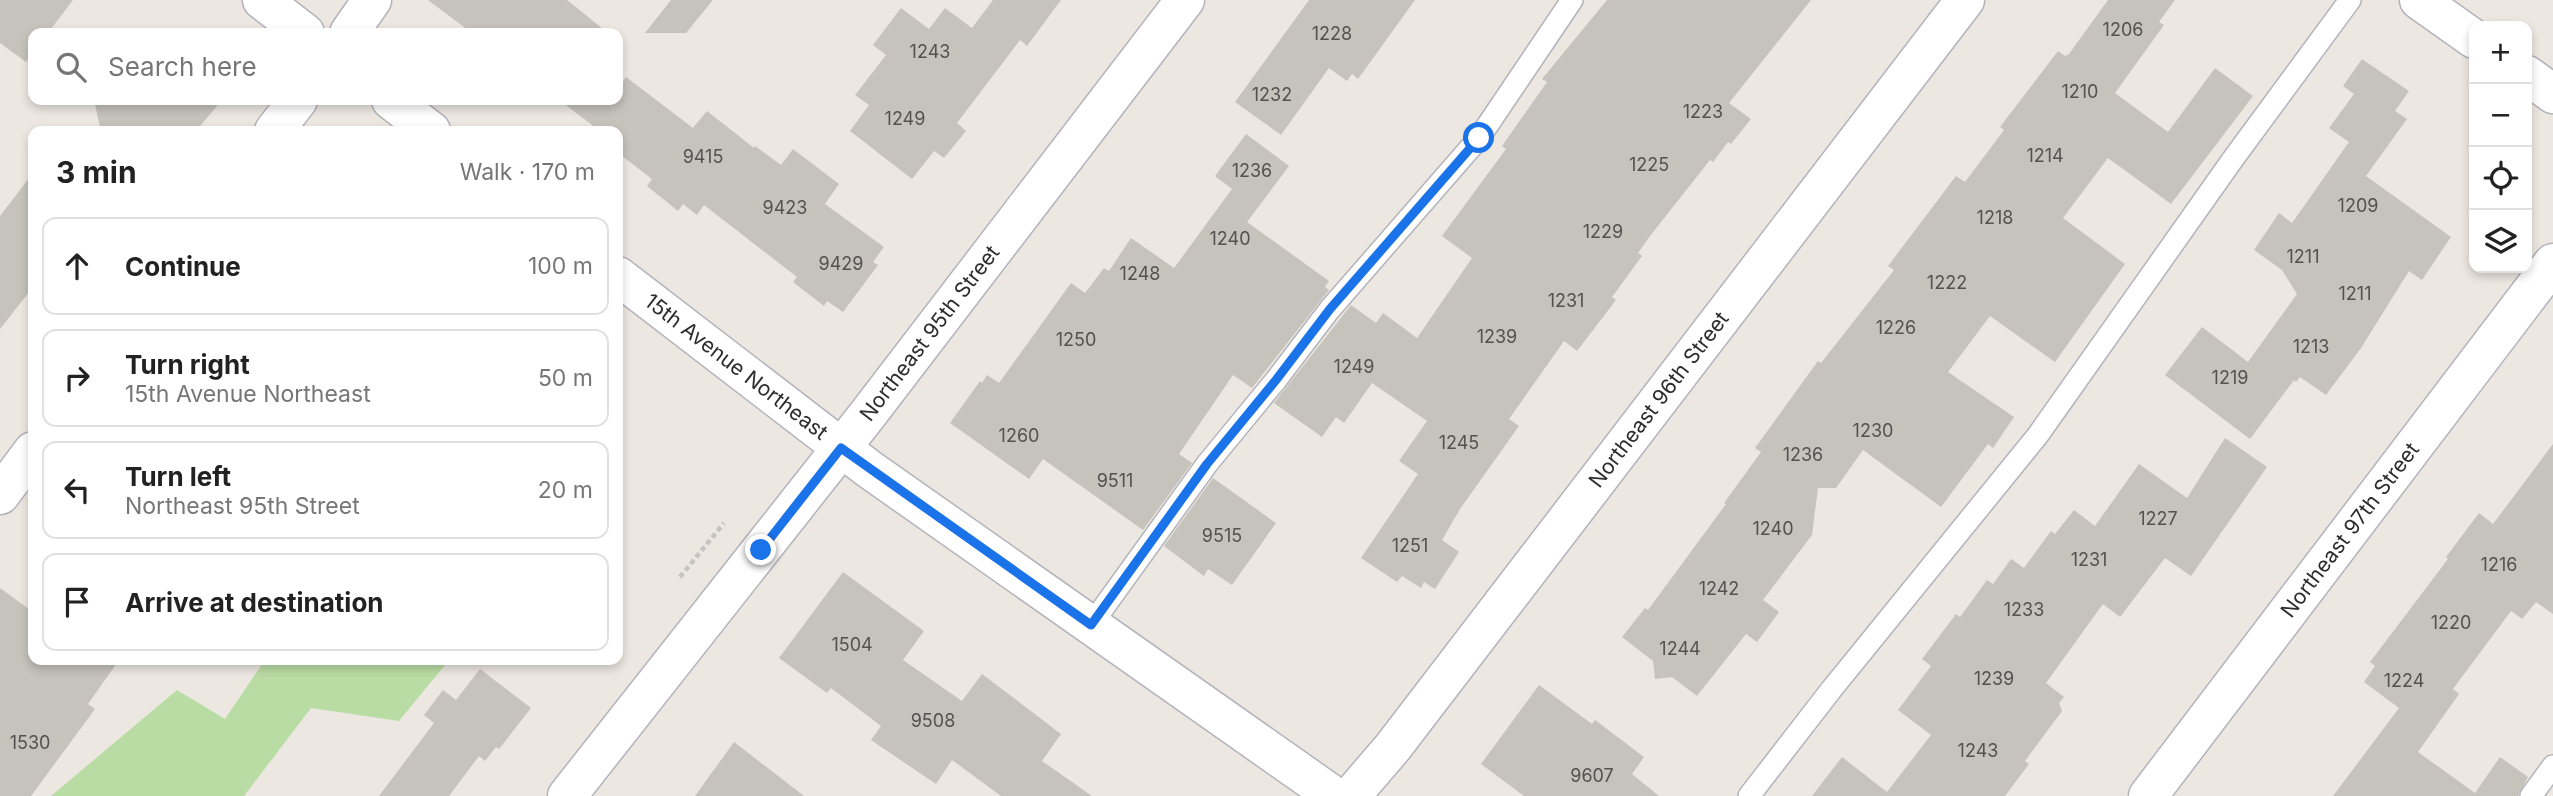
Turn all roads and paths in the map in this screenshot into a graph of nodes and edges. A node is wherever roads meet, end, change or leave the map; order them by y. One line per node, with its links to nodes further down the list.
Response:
1 (262, 0): 8 (street)
2 (372, 0): 9 (street)
3 (1185, 0): 19 (street, Northeast 95th Street)
4 (1572, 0): 24 (lane)
5 (1965, 0): 28 (street, Northeast 96th Street)
6 (2350, 0): 29 (lane)
7 (2419, 0): 10 (street)
8 (298, 28)
9 (352, 28)
10 (2469, 35)
11 (2532, 78): 12 (street)
12 (2553, 93)
13 (294, 105): 15 (street)
14 (397, 105): 16 (street)
15 (278, 126)
16 (424, 126)
17 (2553, 263): 30 (street, Northeast 97th Street)
18 (623, 280): 19 (street, 15th Avenue Northeast)
19 (841, 448): 24 (street, 15th Avenue Northeast); 26 (street, Northeast 95th Street)
20 (28, 458): 21 (street)
21 (0, 495)
22 (724, 523): 23 (path)
23 (680, 578)
24 (1091, 625): 27 (street, 15th Avenue Northeast)
25 (2553, 766): 31 (lane)
26 (567, 796)
27 (1334, 796)
28 (1351, 796)
29 (1749, 796)
30 (2148, 796)
31 (2531, 796)

